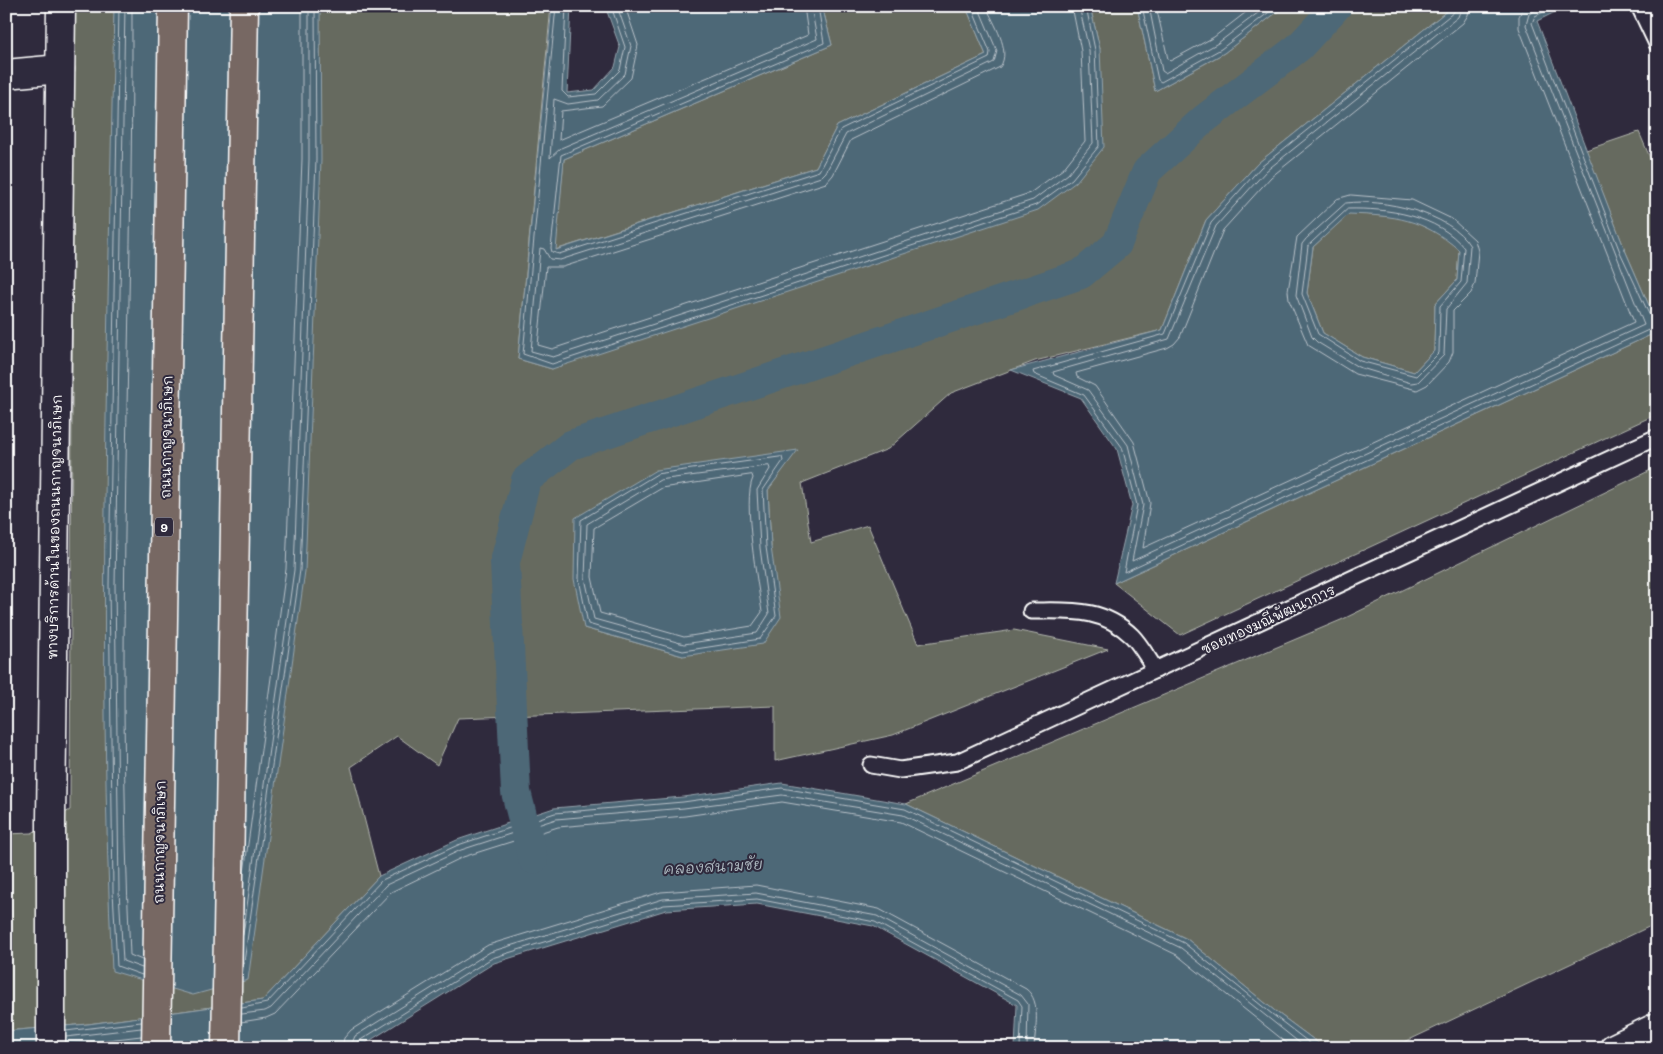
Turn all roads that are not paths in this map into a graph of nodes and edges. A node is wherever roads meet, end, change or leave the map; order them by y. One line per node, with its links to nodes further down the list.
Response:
1 (61, 6): 6 (main road, ทางบริการด้านในของถนนกาญจนาภิเษก)
2 (173, 6): 14 (highway, ถนนกาญจนาภิเษก / 9)
3 (244, 6): 15 (highway)
4 (1639, 6): 5 (lane)
5 (1657, 44)
6 (60, 69): 7 (main road); 13 (main road, ทางบริการด้านในของถนนกาญจนาภิเษก)
7 (6, 74)
8 (1657, 437): 10 (lane, ซอยทองมณีพัฒนาการ)
9 (1031, 611): 10 (lane)
10 (1156, 670): 11 (lane, ซอยทองมณีพัฒนาการ)
11 (871, 765)
12 (1657, 1027): 16 (main road)
13 (51, 1048)
14 (156, 1048)
15 (226, 1048)
16 (1614, 1048)

